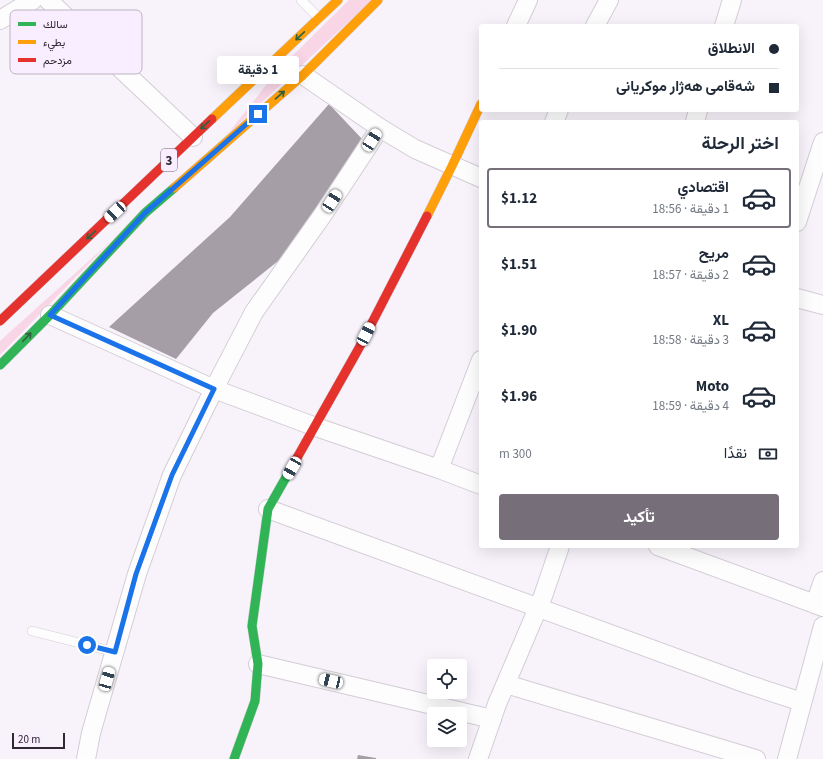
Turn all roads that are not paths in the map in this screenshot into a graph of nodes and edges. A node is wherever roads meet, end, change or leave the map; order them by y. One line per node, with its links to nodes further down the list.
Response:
1 (33, 0): 9 (street)
2 (48, 0): 10 (street)
3 (301, 0): 12 (lane)
4 (338, 0): 12 (main road, 3)
5 (378, 0): 18 (main road, 3)
6 (528, 0): 14 (street)
7 (609, 0): 15 (street)
8 (732, 0): 16 (street)
9 (16, 10)
10 (59, 10)
11 (10, 14): 13 (street)
12 (319, 18): 21 (main road, 3, one-way to 21)
13 (0, 20)
14 (517, 24)
15 (596, 24)
16 (725, 24)
17 (126, 74): 21 (street)
18 (303, 75): 20 (street); 25 (main road, 3, one-way to 18)
19 (479, 108): 23 (main road)
20 (380, 128): 23 (street); 33 (street)
21 (193, 137): 25 (main road, 3)
22 (823, 142): 26 (street)
23 (452, 166): 24 (street); 34 (main road)
24 (479, 177)
25 (136, 207): 29 (main road, 3); 30 (main road, 3, one-way to 30)
26 (799, 216)
27 (799, 299): 28 (street)
28 (823, 305)
29 (50, 315): 31 (main road, 3, one-way to 29); 33 (street)
30 (0, 320)
31 (0, 365)
32 (479, 365): 35 (street)
33 (214, 389): 34 (street); 46 (street)
34 (316, 427): 35 (street); 37 (main road)
35 (439, 469): 36 (street)
36 (479, 484)
37 (268, 510): 43 (street); 47 (main road)
38 (559, 548): 43 (street)
39 (670, 548): 40 (street)
40 (693, 552): 42 (street)
41 (823, 581): 42 (street)
42 (819, 605)
43 (538, 609): 48 (street); 49 (street)
44 (823, 626): 49 (street)
45 (32, 631): 46 (lane)
46 (115, 652): 51 (street)
47 (258, 664): 50 (street); 52 (main road)
48 (506, 684): 50 (street); 54 (street)
49 (802, 702): 55 (street)
50 (492, 719): 53 (street)
51 (86, 759)
52 (234, 759)
53 (478, 759)
54 (756, 759)
55 (787, 759)

